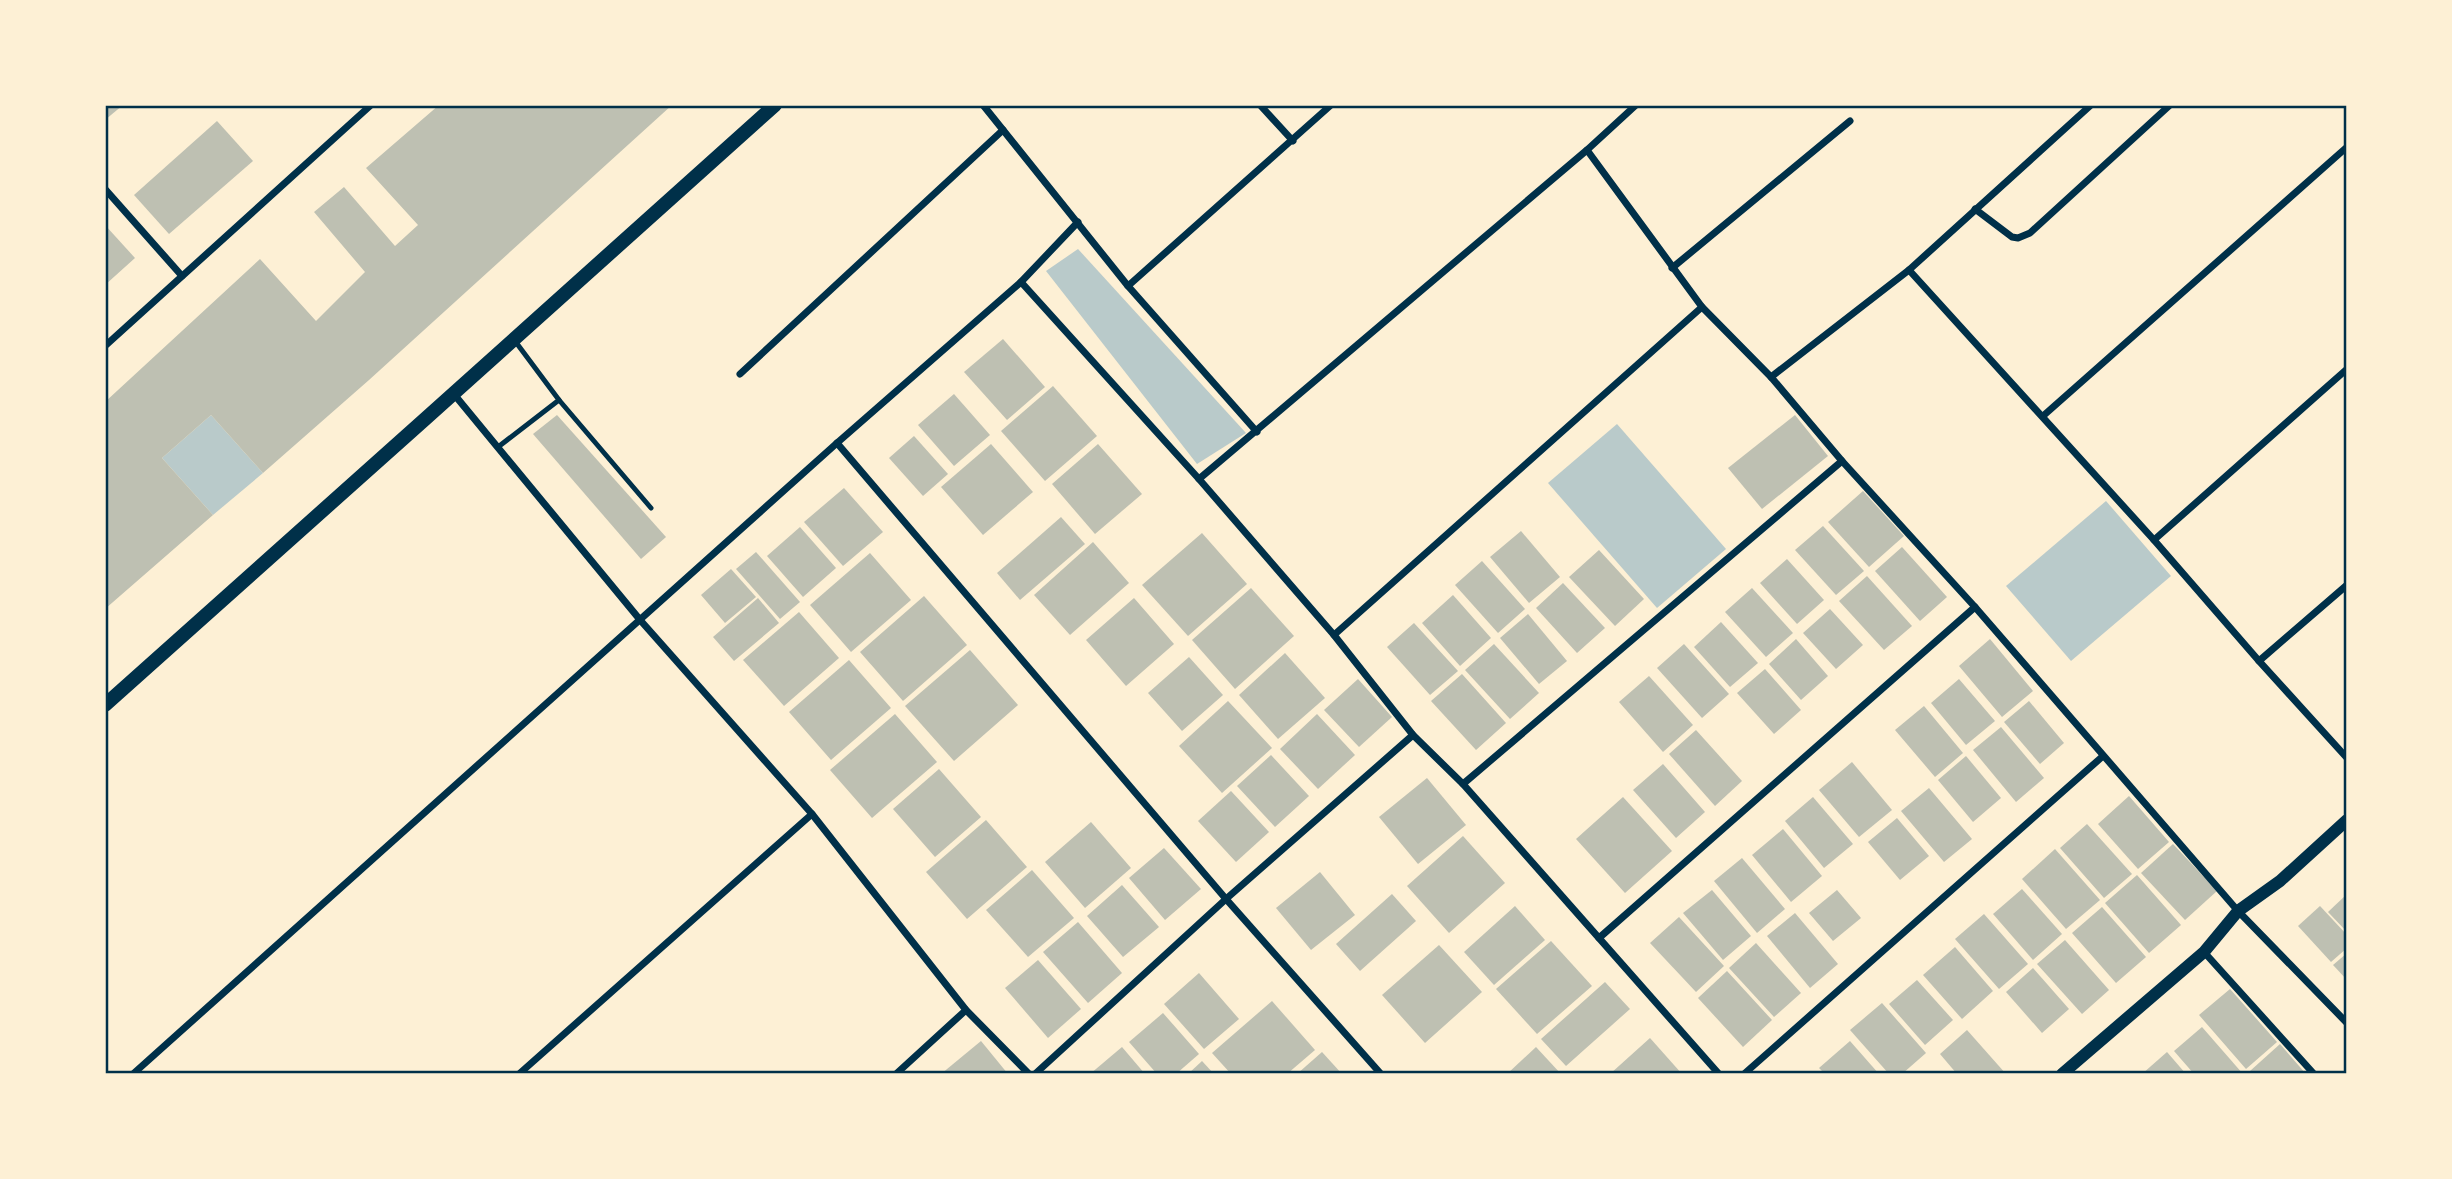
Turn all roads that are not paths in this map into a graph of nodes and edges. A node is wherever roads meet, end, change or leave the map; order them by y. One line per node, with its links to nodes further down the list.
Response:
1 (371, 105): 19 (street)
2 (775, 105): 23 (main road)
3 (983, 105): 10 (street)
4 (1260, 105): 11 (street)
5 (1331, 105): 11 (street)
6 (1636, 105): 13 (street)
7 (2091, 105): 15 (street)
8 (2170, 105): 15 (street)
9 (1850, 121): 17 (street)
10 (1003, 130): 16 (street); 26 (street)
11 (1293, 141): 21 (street)
12 (2347, 147): 30 (street)
13 (1587, 150): 17 (street); 31 (street)
14 (105, 189): 19 (street)
15 (1975, 209): 18 (street)
16 (1078, 222): 20 (street); 21 (street)
17 (1672, 268): 22 (street)
18 (1909, 270): 27 (street); 30 (street)
19 (182, 276): 24 (street)
20 (1021, 282): 32 (street); 35 (street)
21 (1128, 286): 31 (street)
22 (1702, 307): 27 (street); 41 (street)
23 (515, 340): 28 (main road); 29 (lane)
24 (105, 346)
25 (2347, 369): 37 (street)
26 (740, 374)
27 (1771, 377): 34 (street)
28 (453, 393): 33 (street); 43 (main road)
29 (559, 400): 33 (lane); 36 (lane)
30 (2043, 416): 37 (street)
31 (1257, 432): 35 (street)
32 (837, 443): 40 (street); 50 (street)
33 (498, 447): 40 (street)
34 (1842, 461): 39 (street); 47 (street)
35 (1199, 479): 41 (street)
36 (652, 508)
37 (2154, 540): 42 (street)
38 (2347, 585): 42 (street)
39 (1975, 607): 45 (street); 52 (street)
40 (641, 621): 48 (street); 56 (street)
41 (1334, 635): 44 (street)
42 (2259, 662): 46 (street)
43 (105, 705)
44 (1413, 735): 47 (street); 50 (street)
45 (2103, 756): 51 (street); 63 (street)
46 (2347, 758)
47 (1463, 784): 52 (street)
48 (812, 814): 54 (street); 57 (street)
49 (2347, 820): 51 (street)
50 (1226, 899): 60 (street); 61 (street)
51 (2238, 911): 53 (street); 55 (street)
52 (1598, 938): 62 (street)
53 (2204, 952): 64 (street); 65 (street)
54 (966, 1010): 58 (street); 59 (street)
55 (2347, 1023)
56 (134, 1074)
57 (519, 1074)
58 (895, 1074)
59 (1029, 1074)
60 (1035, 1074)
61 (1381, 1074)
62 (1718, 1074)
63 (1744, 1074)
64 (2063, 1074)
65 (2314, 1074)

